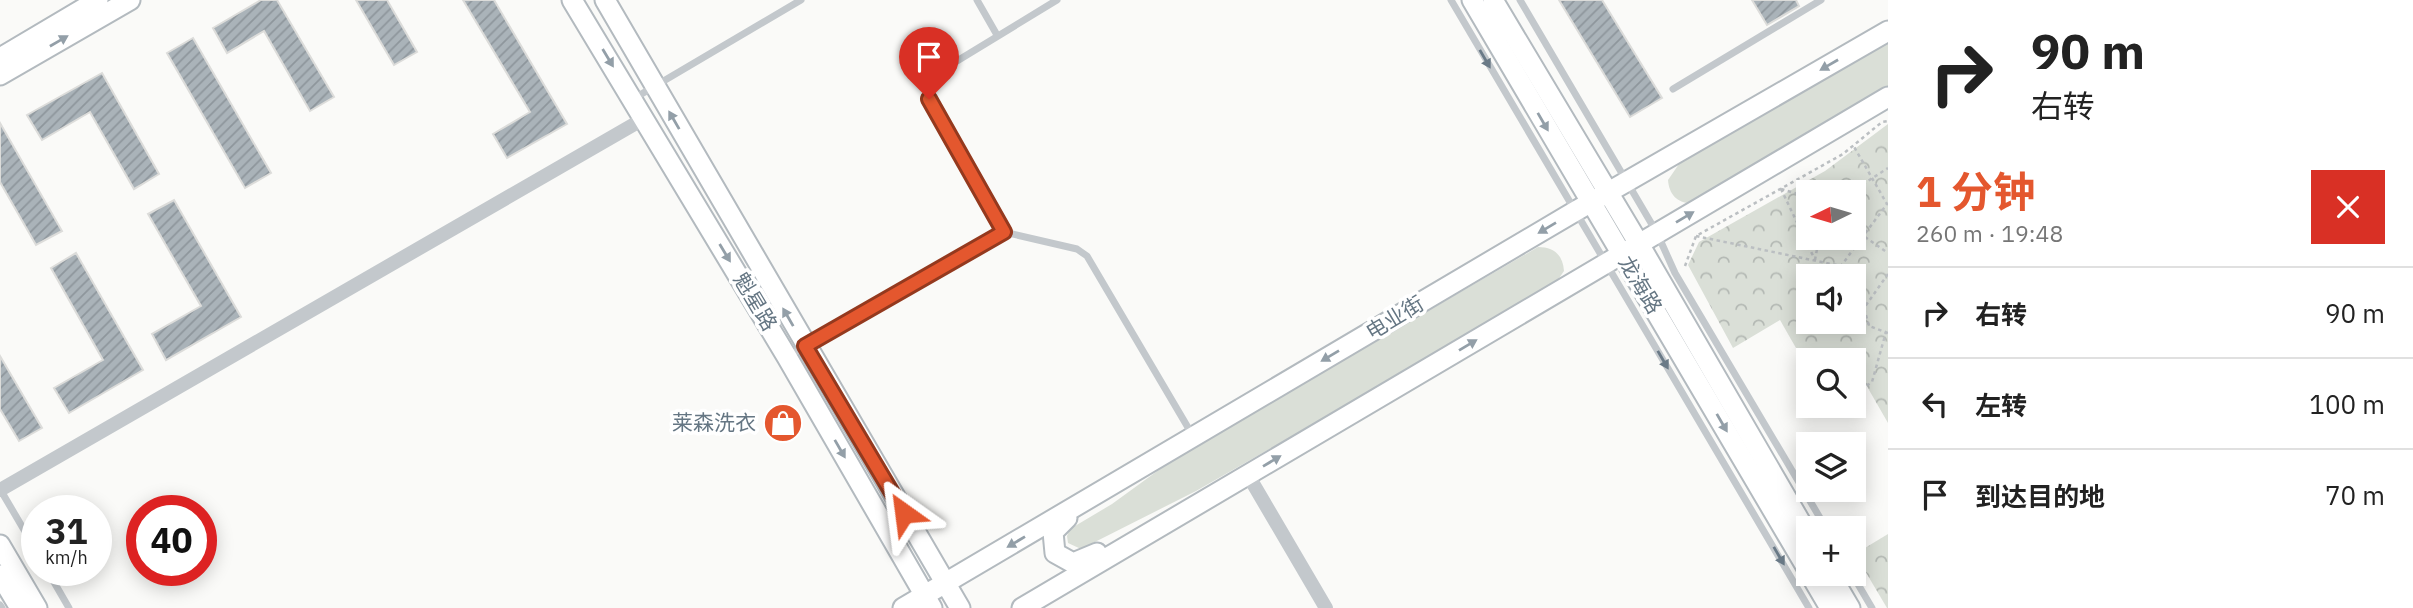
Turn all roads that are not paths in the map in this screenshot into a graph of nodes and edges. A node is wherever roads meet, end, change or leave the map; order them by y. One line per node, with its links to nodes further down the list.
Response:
1 (98, 0): 15 (street)
2 (130, 0): 16 (street, one-way to 2)
3 (572, 0): 20 (street, 魁星路, one-way to 20)
4 (605, 0): 17 (street, 魁星路)
5 (801, 0): 17 (lane)
6 (977, 0): 14 (lane)
7 (1057, 0): 14 (lane)
8 (1451, 0): 23 (lane, one-way to 23)
9 (1472, 0): 23 (street, 龙海路, one-way to 23)
10 (1493, 0): 23 (street, 龙海路)
11 (1520, 0): 22 (lane)
12 (1821, 0): 18 (lane)
13 (1888, 31): 22 (street, 电业街, one-way to 22)
14 (997, 35): 24 (lane)
15 (0, 58)
16 (0, 75)
17 (654, 86): 20 (lane); 28 (street, 魁星路, one-way to 17)
18 (1672, 89)
19 (1888, 97): 25 (street, one-way to 19)
20 (632, 100): 21 (street, 魁星路)
21 (645, 118): 29 (street, 魁星路, one-way to 29); 33 (street)
22 (1626, 182): 23 (street, 电业街); 25 (lane)
23 (1590, 203): 26 (street, 龙海路); 27 (street, 龙海路); 30 (street, 电业街, one-way to 30)
24 (1004, 232): 28 (lane); 30 (lane)
25 (1657, 233): 26 (street); 35 (lane)
26 (1639, 244): 27 (street); 34 (street, 龙海路)
27 (1614, 259): 32 (street, one-way to 27); 39 (street, 龙海路, one-way to 39); 54 (lane, one-way to 54)
28 (805, 346): 29 (lane); 41 (street, 魁星路)
29 (787, 357): 46 (street, 魁星路, one-way to 46)
30 (1193, 437): 31 (street, 电业街)
31 (1138, 470): 36 (street); 41 (street, 电业街, one-way to 41)
32 (1248, 475): 36 (street); 53 (street)
33 (0, 489): 37 (lane)
34 (1796, 516)
35 (1819, 516)
36 (1171, 520): 52 (street)
37 (21, 525)
38 (0, 545): 48 (street)
39 (1796, 551)
40 (0, 575): 47 (street)
41 (946, 584): 46 (street, 电业街); 51 (street, 魁星路)
42 (56, 586): 49 (lane)
43 (1817, 586): 55 (street, 龙海路)
44 (1837, 586): 56 (street)
45 (1859, 586): 57 (lane)
46 (928, 602): 50 (street, 电业街)
47 (20, 608)
48 (37, 608)
49 (69, 608)
50 (903, 608)
51 (960, 608)
52 (1023, 608)
53 (1326, 608)
54 (1809, 608)
55 (1830, 608)
56 (1850, 608)
57 (1872, 608)

